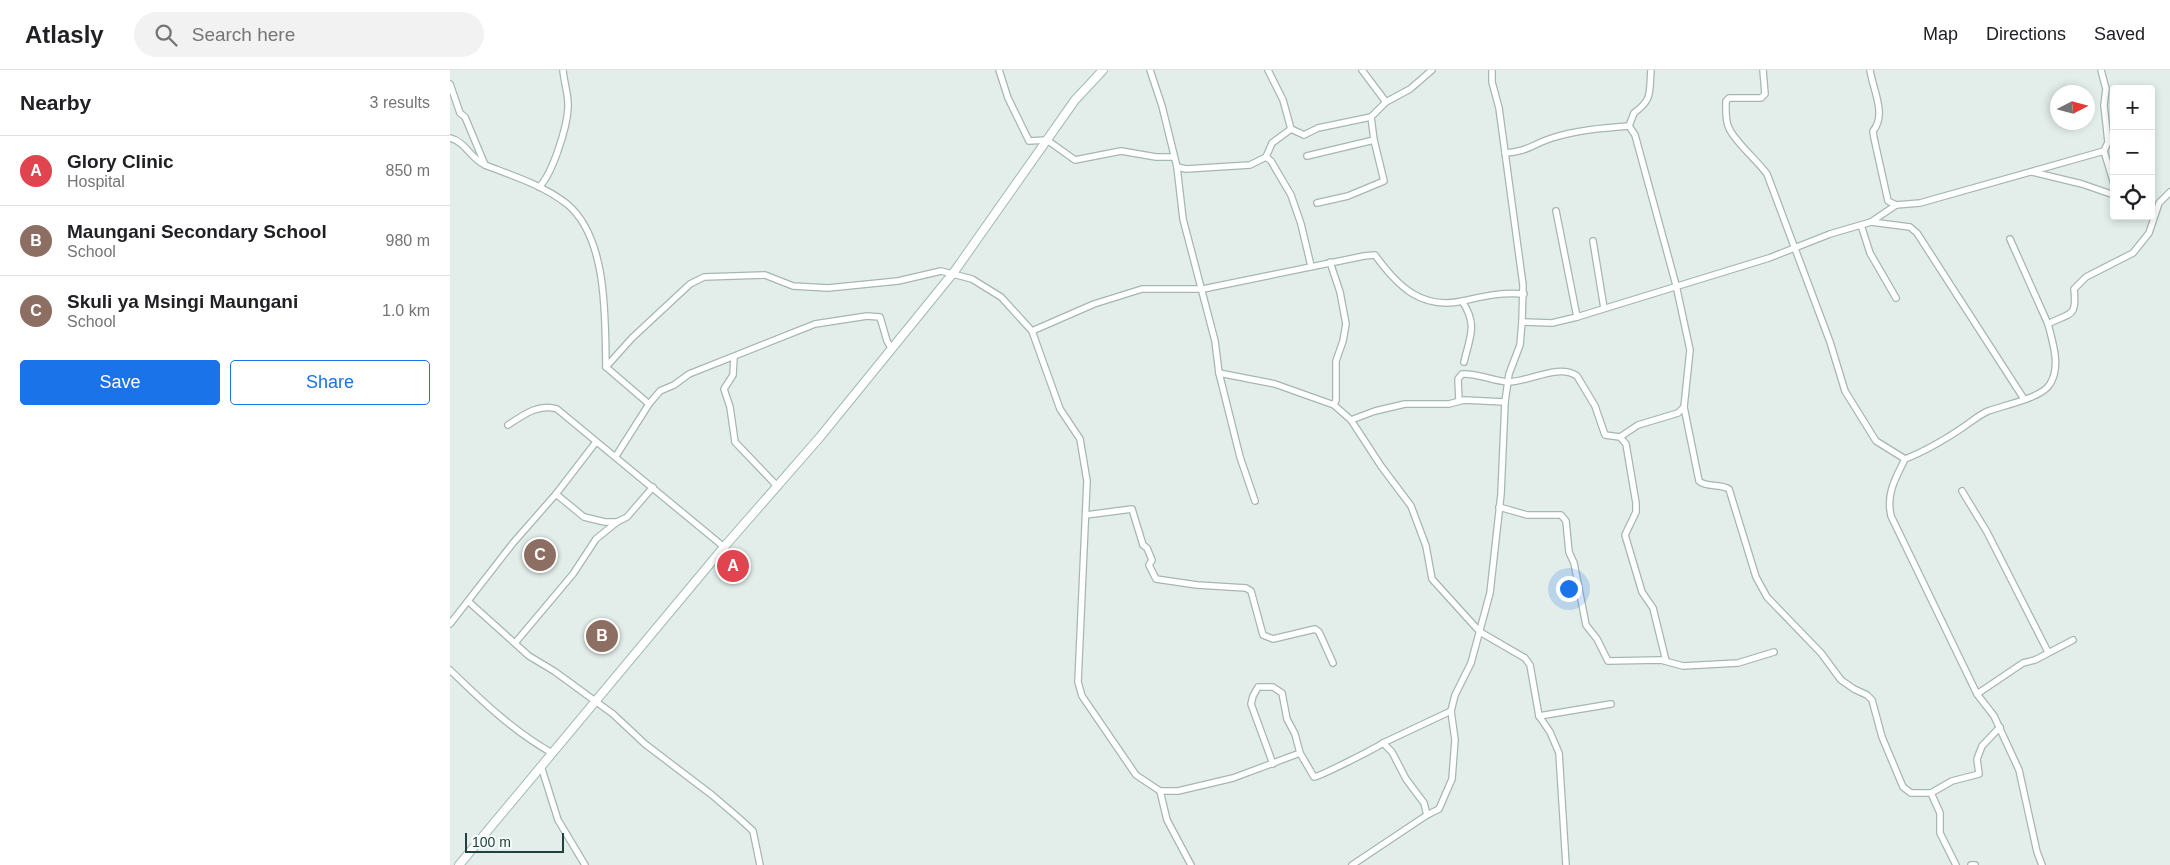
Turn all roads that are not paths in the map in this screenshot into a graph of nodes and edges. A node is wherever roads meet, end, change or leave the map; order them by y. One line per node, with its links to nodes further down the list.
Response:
1 (562, 70): 32 (street)
2 (999, 70): 21 (street)
3 (1103, 70): 19 (main road)
4 (1150, 70): 26 (street)
5 (1268, 70): 17 (street)
6 (1362, 70): 14 (street)
7 (1432, 70): 14 (street)
8 (1492, 70): 24 (street)
9 (1651, 70): 16 (street)
10 (1763, 70): 44 (street)
11 (1870, 70): 38 (street)
12 (2101, 70): 23 (street)
13 (450, 84): 28 (street)
14 (1386, 102): 15 (street)
15 (1371, 117): 17 (street); 20 (street)
16 (1629, 126): 24 (street); 48 (street)
17 (1291, 129): 27 (street)
18 (450, 138): 28 (street)
19 (1047, 140): 21 (street); 22 (main road); 26 (street)
20 (1374, 140): 25 (street); 35 (street)
21 (1029, 141): 22 (street)
22 (1040, 150): 47 (main road)
23 (2104, 151): 30 (street); 31 (street)
24 (1505, 153): 50 (street)
25 (1307, 156)
26 (1173, 157): 29 (street)
27 (1266, 157): 29 (street); 46 (street)
28 (485, 165): 32 (street)
29 (1177, 167): 49 (street)
30 (2031, 172): 34 (street); 38 (street)
31 (2111, 175)
32 (539, 187): 61 (street)
33 (2170, 192): 37 (street)
34 (2110, 194)
35 (1317, 203)
36 (2155, 203): 37 (street)
37 (2158, 203): 56 (street)
38 (1896, 205): 40 (street)
39 (1556, 211): 54 (street)
40 (1871, 222): 41 (street); 64 (street)
41 (1861, 226): 44 (street); 51 (street)
42 (2010, 239): 56 (street)
43 (1594, 241): 53 (street)
44 (1794, 247): 48 (street); 75 (street)
45 (1330, 262): 46 (street); 52 (street); 68 (street)
46 (1311, 266): 49 (street)
47 (954, 272): 57 (street); 58 (main road); 61 (street)
48 (1676, 285): 53 (street); 69 (street)
49 (1203, 289): 57 (street); 62 (street)
50 (1524, 294): 52 (street); 55 (street)
51 (1896, 298)
52 (1462, 301): 60 (street)
53 (1604, 308): 54 (street)
54 (1577, 317): 55 (street)
55 (1522, 322): 63 (street)
56 (2048, 324): 64 (street)
57 (1032, 331): 82 (street)
58 (892, 348): 59 (street); 77 (main road)
59 (734, 357): 67 (street); 77 (street)
60 (1464, 362)
61 (606, 367): 67 (street)
62 (1219, 373): 68 (street); 80 (street)
63 (1508, 382): 65 (street); 66 (street); 72 (street)
64 (2024, 399): 75 (street)
65 (1459, 401): 66 (street); 70 (street)
66 (1505, 402): 81 (street)
67 (649, 404): 74 (street)
68 (1334, 405): 70 (street)
69 (1684, 407): 72 (street); 107 (street)
70 (1351, 420): 87 (street)
71 (508, 425): 73 (street)
72 (1620, 437): 92 (street)
73 (596, 442): 74 (street); 79 (street)
74 (616, 456): 76 (street)
75 (1905, 459): 95 (street)
76 (653, 487): 83 (street); 84 (street)
77 (778, 487): 84 (main road)
78 (1962, 491): 91 (street)
79 (556, 494): 83 (street); 85 (street)
80 (1255, 501)
81 (1499, 507): 87 (street); 92 (street)
82 (1086, 515): 93 (street); 106 (street)
83 (617, 522): 89 (street)
84 (724, 547): 96 (main road)
85 (469, 602): 86 (street); 89 (street)
86 (450, 624)
87 (1480, 632): 98 (street); 99 (street)
88 (2073, 640): 91 (street)
89 (515, 643): 96 (street)
90 (1774, 652): 92 (street)
91 (2048, 652): 95 (street)
92 (1666, 661)
93 (1333, 663)
94 (450, 670): 102 (street)
95 (1977, 694): 100 (street)
96 (596, 702): 102 (main road); 111 (street)
97 (1611, 704): 99 (street)
98 (1451, 711): 101 (street); 108 (street)
99 (1539, 716): 114 (street)
100 (2000, 727): 107 (street); 116 (street)
101 (1383, 743): 103 (street); 108 (street)
102 (552, 753): 105 (main road)
103 (1300, 753): 104 (street); 104 (street)
104 (1273, 764): 106 (street)
105 (541, 766): 109 (main road); 110 (street)
106 (1160, 791): 112 (street)
107 (1931, 793): 115 (street)
108 (1426, 815): 113 (street)
109 (459, 865)
110 (585, 865)
111 (760, 865)
112 (1191, 865)
113 (1352, 865)
114 (1566, 865)
115 (1956, 865)
116 (2042, 865)

